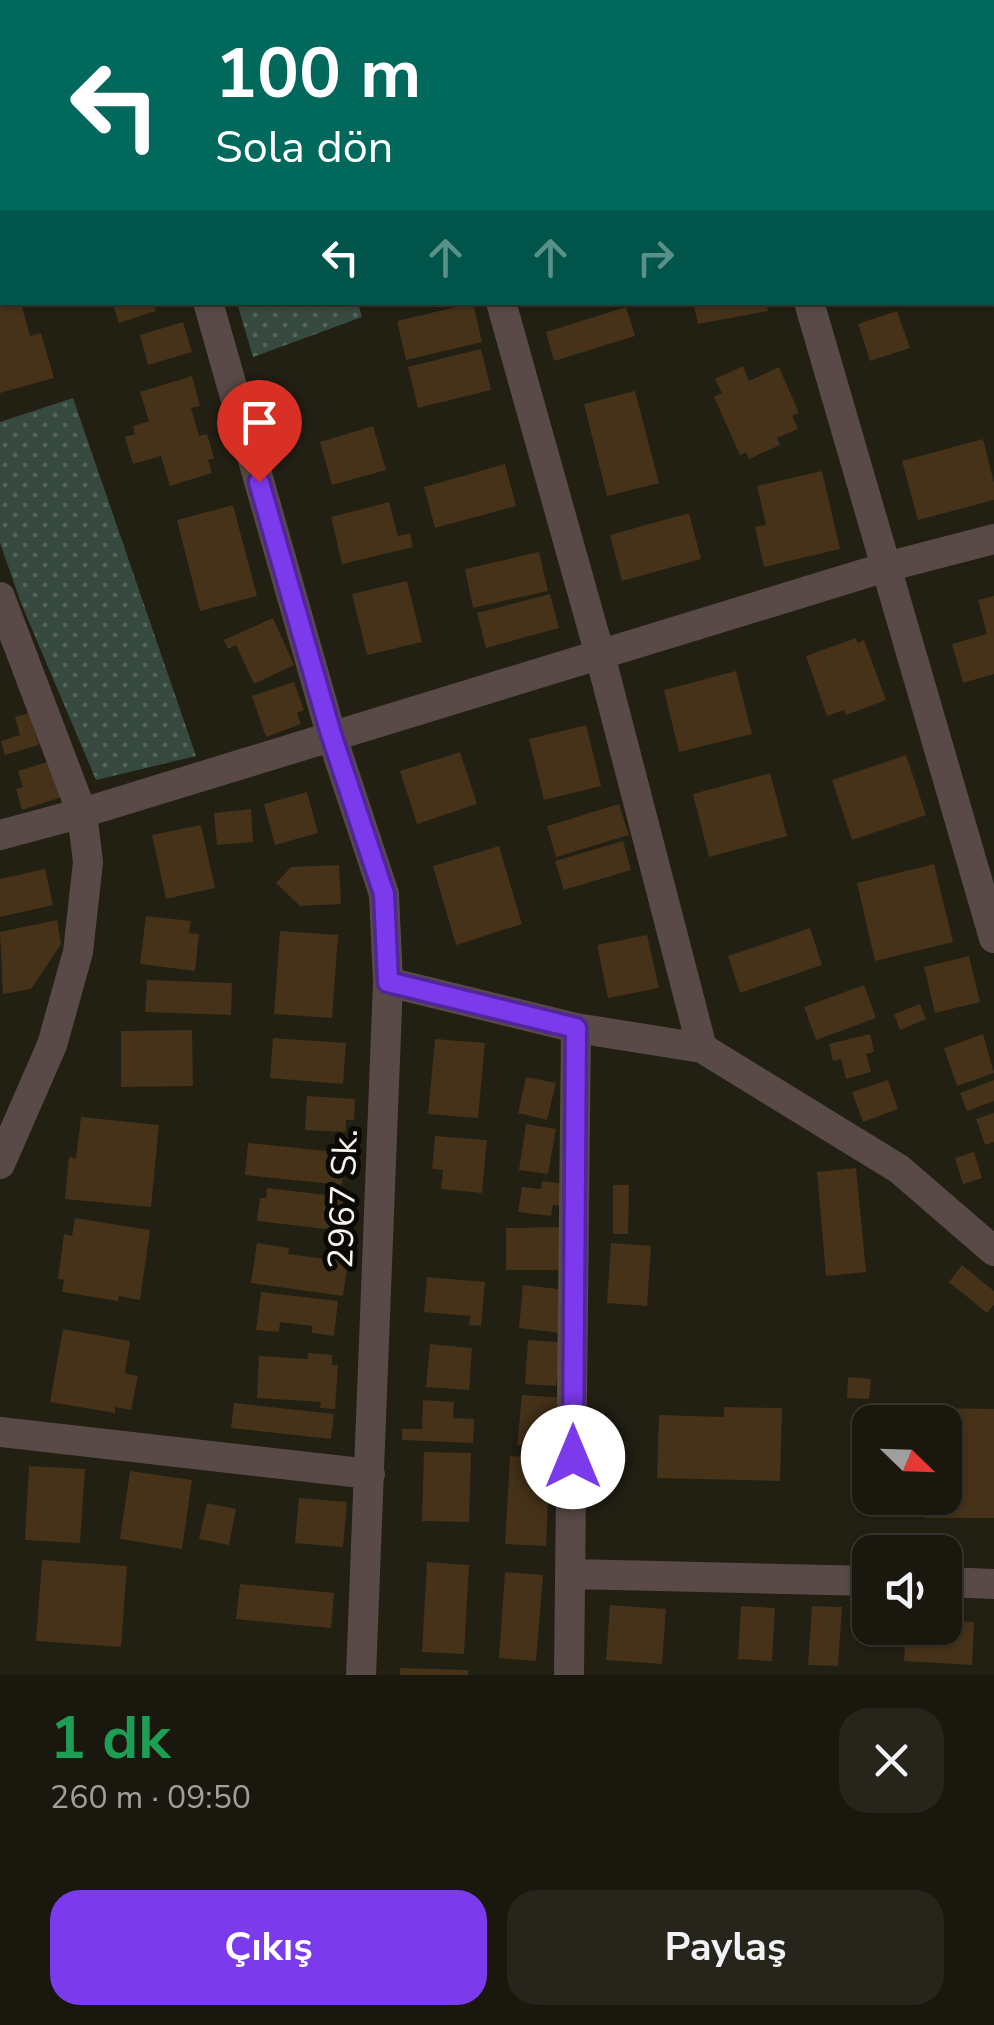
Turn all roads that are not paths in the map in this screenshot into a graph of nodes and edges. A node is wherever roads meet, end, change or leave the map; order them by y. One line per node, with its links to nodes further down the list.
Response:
1 (209, 305): 8 (street, 2967 Sk.)
2 (502, 305): 7 (street)
3 (810, 305): 5 (street)
4 (994, 538): 5 (street)
5 (886, 567): 7 (street); 11 (street)
6 (0, 597): 9 (street)
7 (600, 656): 8 (street); 14 (street)
8 (331, 734): 9 (street); 12 (street, 2967 Sk.)
9 (82, 813): 10 (street); 15 (street)
10 (0, 835)
11 (994, 938)
12 (388, 982): 13 (street); 18 (street, 2967 Sk.)
13 (576, 1028): 14 (street); 19 (street)
14 (702, 1048): 16 (street)
15 (0, 1164)
16 (992, 1247)
17 (0, 1432): 18 (street)
18 (370, 1474): 23 (street, 2967 Sk.)
19 (572, 1574): 20 (street); 24 (street)
20 (852, 1581)
21 (962, 1583): 22 (street)
22 (994, 1584)
23 (360, 1675)
24 (569, 1675)

